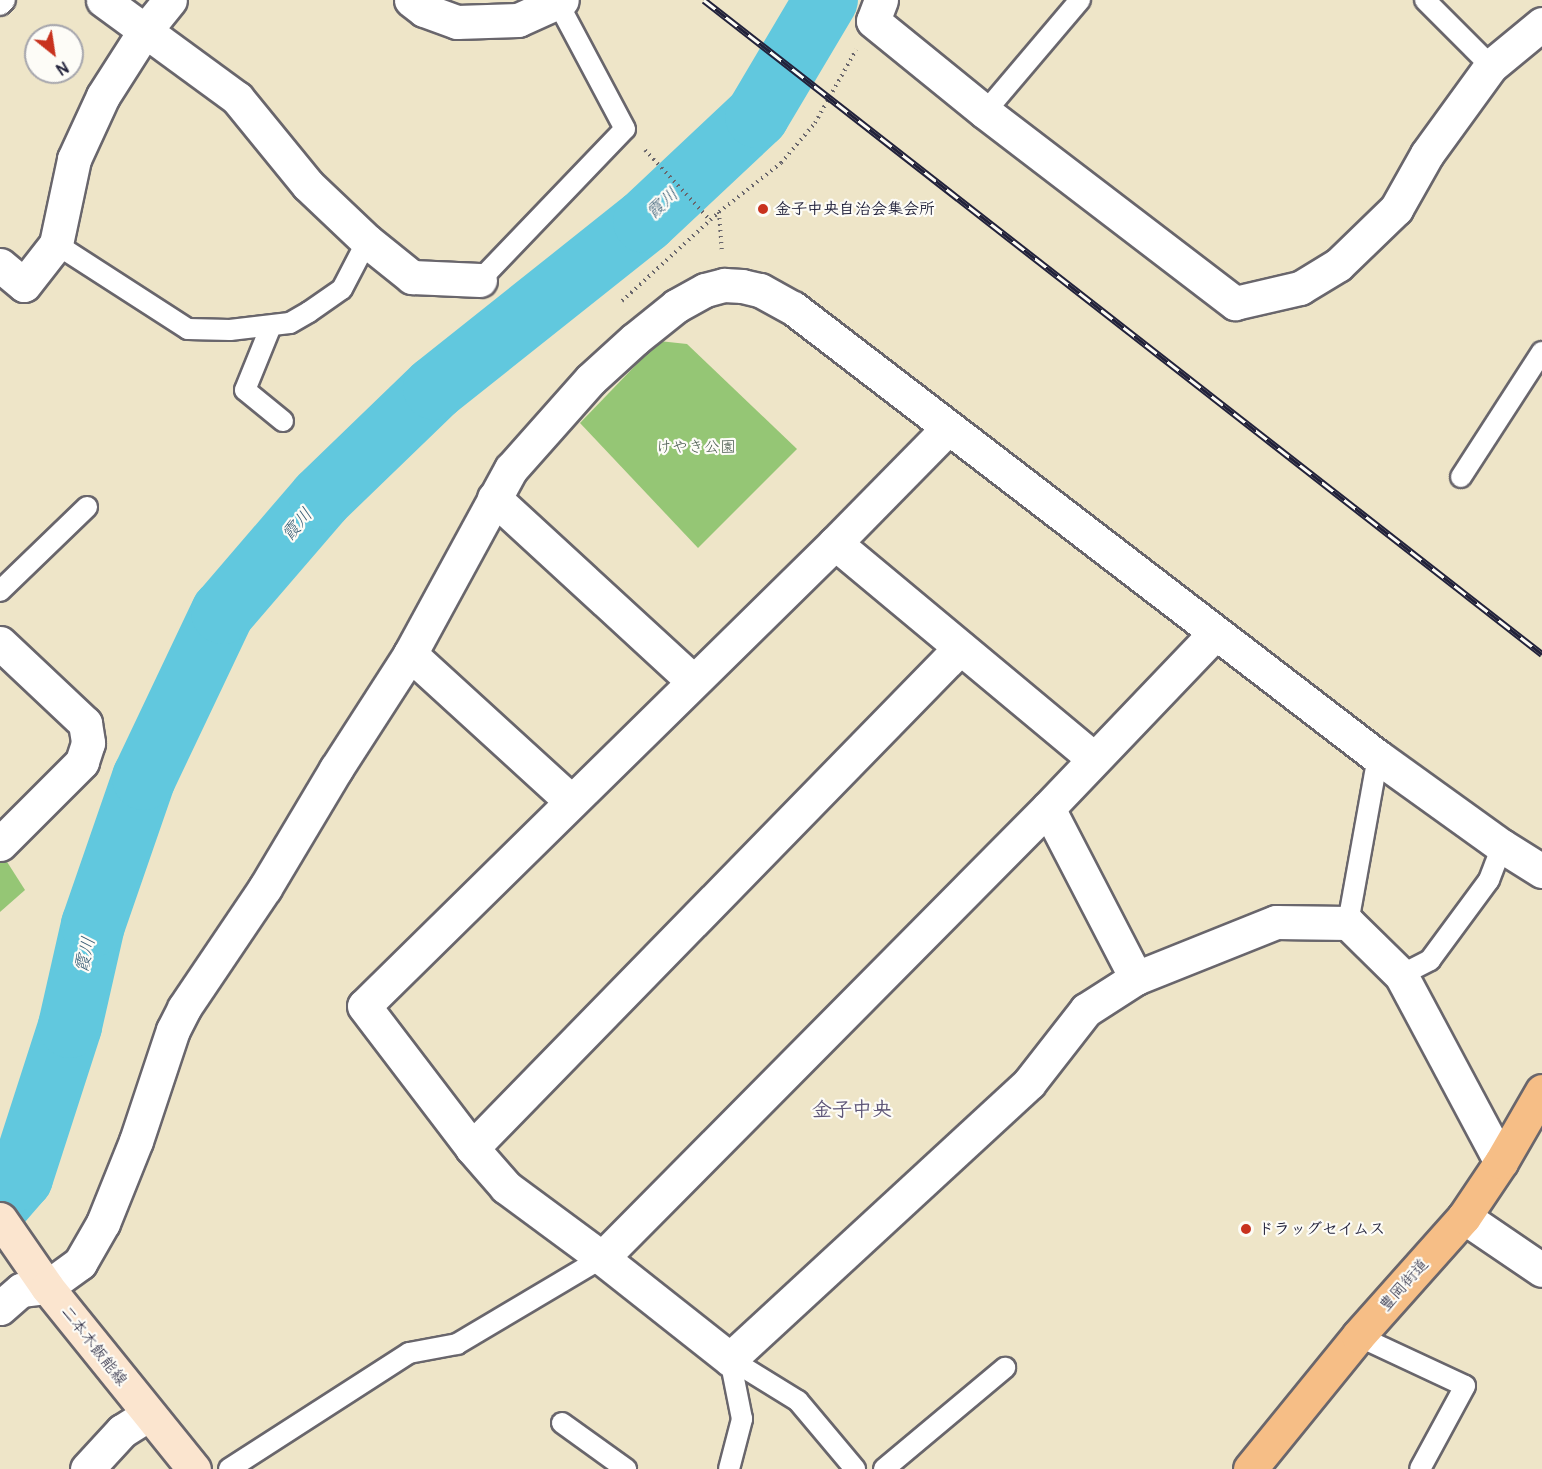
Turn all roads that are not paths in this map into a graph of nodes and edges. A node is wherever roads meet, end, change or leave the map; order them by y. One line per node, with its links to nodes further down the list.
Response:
1 (5, 0): 8 (lane)
2 (103, 0): 11 (street)
3 (170, 0): 11 (street)
4 (411, 0): 7 (street)
5 (1080, 0): 13 (lane)
6 (1425, 0): 12 (lane)
7 (560, 1): 17 (lane)
8 (0, 5)
9 (877, 10): 13 (street)
10 (1542, 24): 12 (street)
11 (144, 32): 14 (street); 15 (street)
12 (1491, 66): 13 (street)
13 (985, 112)
14 (368, 241): 17 (street); 18 (lane)
15 (56, 244): 16 (street); 18 (lane)
16 (0, 265)
17 (480, 280)
18 (271, 326): 20 (lane)
19 (1542, 352): 22 (lane)
20 (283, 421)
21 (948, 428): 23 (street); 25 (street); 27 (street)
22 (1461, 477)
23 (494, 498): 30 (street); 31 (street)
24 (87, 507): 26 (lane)
25 (835, 543): 29 (street); 31 (street)
26 (0, 591)
27 (1214, 634): 32 (street); 33 (street)
28 (0, 643): 36 (street)
29 (960, 648): 33 (street); 43 (street)
30 (410, 654): 34 (street); 49 (street)
31 (693, 681): 34 (street)
32 (1378, 758): 37 (street); 39 (lane)
33 (1094, 759): 35 (street)
34 (571, 801): 43 (street)
35 (1048, 808): 41 (street); 47 (street)
36 (0, 844)
37 (1502, 846): 38 (street); 40 (lane)
38 (1542, 871)
39 (1348, 923): 40 (street); 41 (street)
40 (1401, 975): 44 (street)
41 (1136, 978): 52 (street)
42 (1542, 1091): 44 (main road, 豊岡街道)
43 (472, 1148): 47 (street)
44 (1501, 1162): 45 (main road, 豊岡街道)
45 (1464, 1217): 48 (street); 51 (main road, 豊岡街道)
46 (0, 1219): 49 (main road, 二本木飯能線)
47 (602, 1258): 52 (street); 58 (lane)
48 (1542, 1270)
49 (47, 1287): 50 (street); 54 (main road, 二本木飯能線)
50 (0, 1308)
51 (1358, 1336): 63 (main road, 豊岡街道); 64 (lane)
52 (730, 1359): 60 (lane); 61 (lane)
53 (1005, 1368): 62 (lane)
54 (148, 1415): 56 (street); 57 (main road, 二本木飯能線)
55 (562, 1423): 59 (lane)
56 (87, 1469)
57 (194, 1469)
58 (228, 1469)
59 (626, 1469)
60 (729, 1469)
61 (855, 1469)
62 (884, 1469)
63 (1250, 1469)
64 (1420, 1469)

